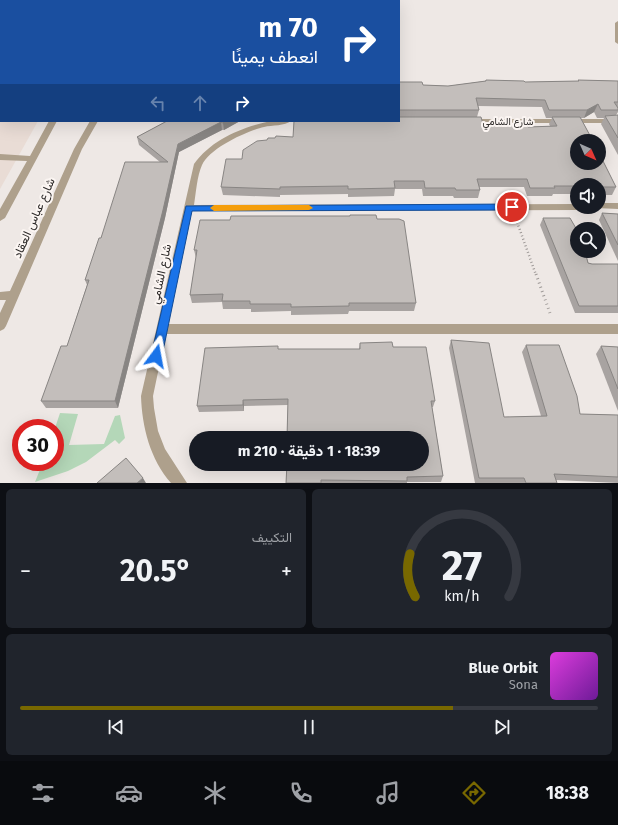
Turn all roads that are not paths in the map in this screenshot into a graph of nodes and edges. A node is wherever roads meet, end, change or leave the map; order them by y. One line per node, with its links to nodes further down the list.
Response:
1 (618, 23): 2 (street)
2 (618, 42)
3 (462, 121): 4 (street, شارع الشامي)
4 (618, 121)
5 (52, 122): 9 (street)
6 (93, 122): 16 (street, شارع عباس العقاد)
7 (282, 122): 13 (street, شارع الشامي)
8 (0, 157): 9 (street)
9 (32, 159): 14 (street)
10 (606, 206): 11 (street)
11 (618, 206)
12 (570, 207): 13 (street)
13 (189, 208): 19 (street, شارع الشامي)
14 (0, 218)
15 (0, 296): 16 (street)
16 (14, 296): 17 (street, شارع عباس العقاد)
17 (0, 326)
18 (618, 328): 19 (street)
19 (162, 329): 20 (street, شارع الشامي)
20 (180, 483)

